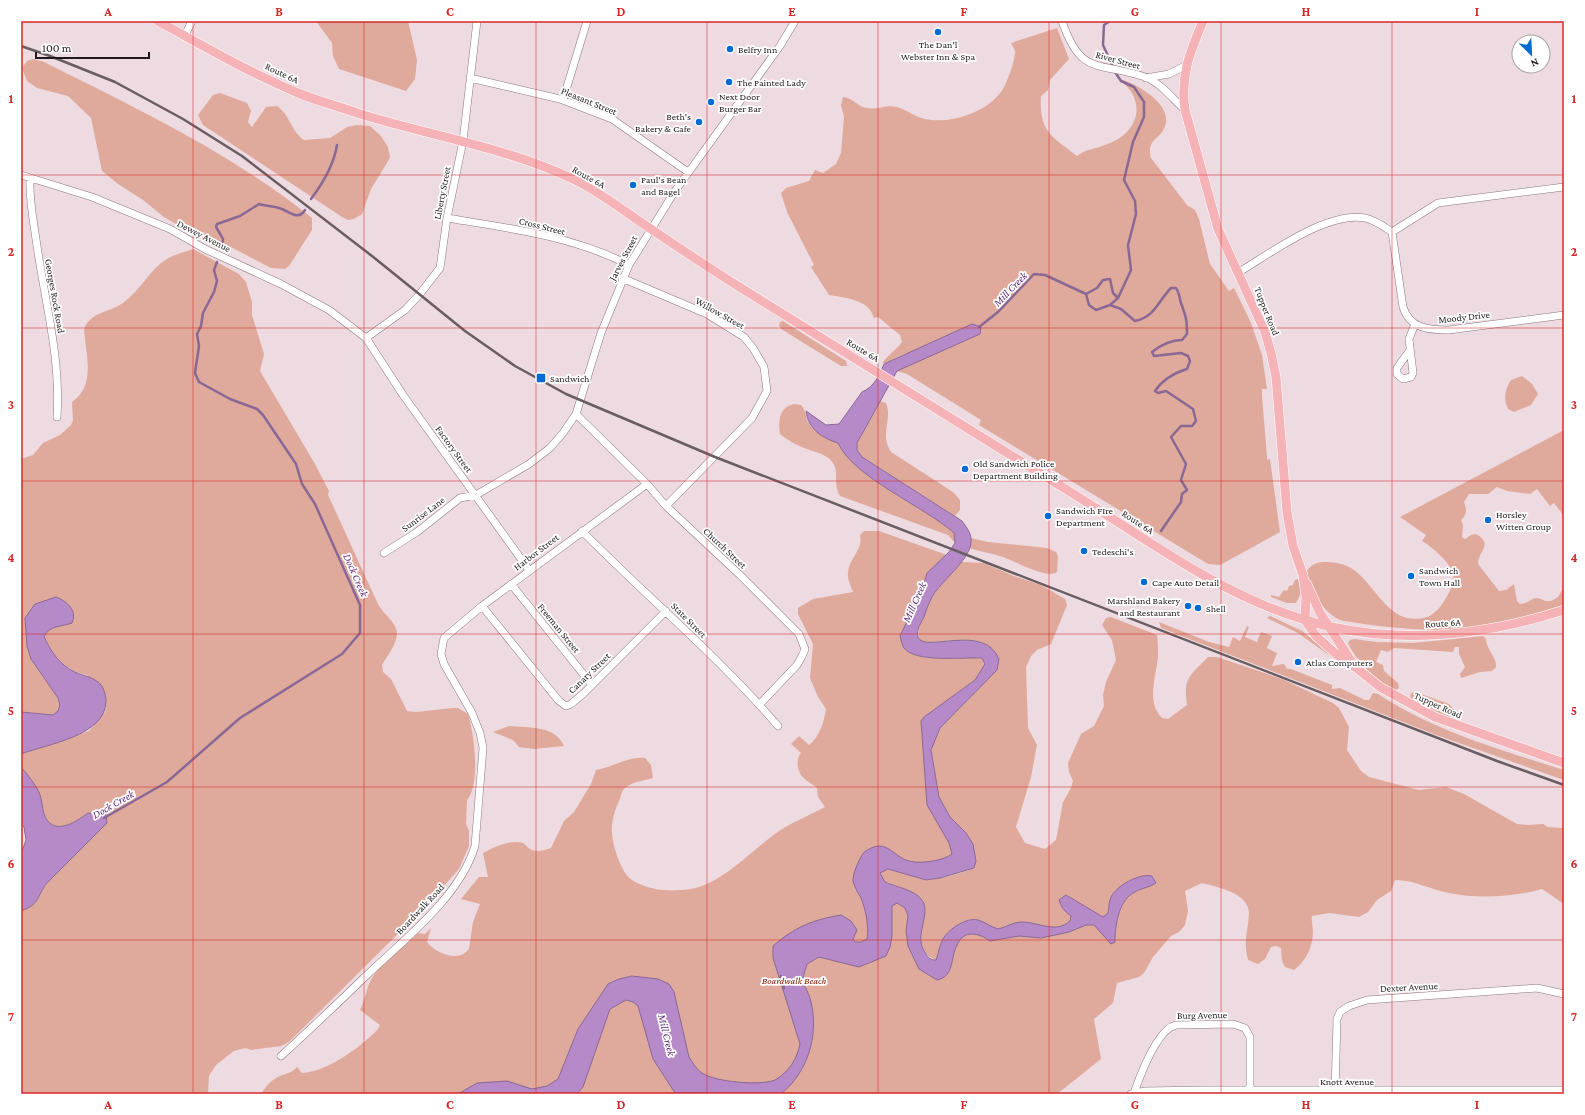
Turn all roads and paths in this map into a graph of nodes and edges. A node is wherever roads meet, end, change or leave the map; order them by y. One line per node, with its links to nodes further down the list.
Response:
1 (158, 21): 8 (main road, Route 6A)
2 (192, 21): 8 (street)
3 (477, 21): 10 (street, Liberty Street)
4 (587, 21): 12 (street)
5 (795, 21): 15 (street, Jarves Street)
6 (1062, 21): 11 (street, River Street)
7 (1204, 21): 9 (main road, Tupper Road)
8 (185, 35): 14 (main road, Route 6A)
9 (1185, 66): 11 (street, River Street); 13 (main road, Tupper Road)
10 (470, 78): 12 (street, Pleasant Street); 14 (street, Liberty Street)
11 (1146, 78): 13 (street, River Street)
12 (563, 100): 15 (street, Pleasant Street)
13 (1185, 110): 23 (main road, Tupper Road)
14 (463, 142): 19 (street, Liberty Street); 20 (main road, Route 6A)
15 (688, 172): 20 (street, Jarves Street)
16 (21, 175): 17 (street, Dewey Avenue)
17 (30, 178): 27 (street, Dewey Avenue); 30 (street, Georges Rock Road)
18 (1564, 187): 21 (street)
19 (447, 218): 22 (street, Cross Street); 27 (street, Liberty Street)
20 (650, 229): 22 (street, Jarves Street); 42 (main road, Route 6A)
21 (1392, 232): 23 (street); 26 (street)
22 (629, 265): 24 (street, Jarves Street)
23 (1239, 272): 37 (main road, Tupper Road)
24 (622, 278): 29 (street, Jarves Street); 33 (street, Willow Street)
25 (1564, 315): 26 (street, Moody Drive)
26 (1415, 324): 28 (street)
27 (366, 338): 32 (street, Factory Street)
28 (1410, 350)
29 (576, 414): 31 (street, Church Street); 32 (street, Jarves Street)
30 (58, 418)
31 (647, 484): 33 (street, Church Street); 34 (street, Harbor Street)
32 (476, 495): 35 (street, Sunrise Lane); 36 (street, Factory Street)
33 (666, 506): 47 (street, Church Street)
34 (582, 531): 36 (street, Harbor Street); 41 (street, State Street)
35 (384, 553)
36 (529, 570): 38 (street, Harbor Street)
37 (1303, 575): 42 (main road, Tupper Road); 43 (main road, Tupper Road)
38 (510, 584): 39 (street, Harbor Street); 46 (street, Freeman Street)
39 (482, 606): 44 (street, Harbor Street); 46 (street, Canary Street)
40 (1564, 610): 43 (main road, Route 6A)
41 (666, 611): 46 (street, Canary Street); 47 (street, State Street)
42 (1305, 620): 43 (main road, Route 6A); 45 (main road)
43 (1331, 627): 45 (main road, Tupper Road)
44 (442, 642): 51 (street, Boardwalk Road)
45 (1355, 667): 49 (main road, Tupper Road)
46 (592, 685)
47 (760, 704): 48 (street, State Street)
48 (778, 726)
49 (1564, 763)
50 (1564, 994): 54 (street, Dexter Avenue)
51 (281, 1056)
52 (1564, 1090): 54 (street, Knott Avenue)
53 (1250, 1092): 54 (street, Knott Avenue); 55 (street, Knott Avenue); 55 (street, Burg Avenue)
54 (1335, 1092)
55 (1132, 1093)

